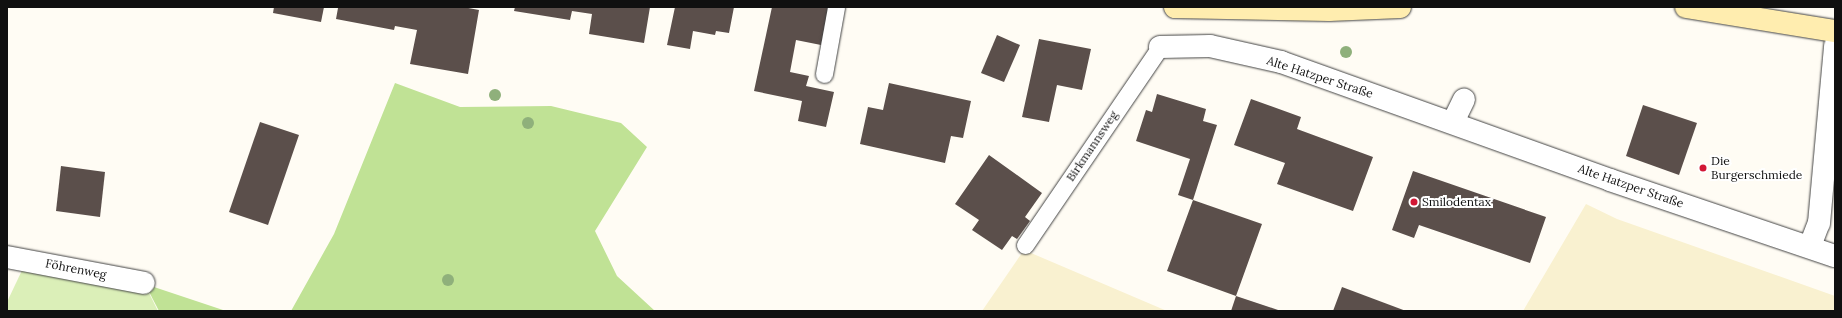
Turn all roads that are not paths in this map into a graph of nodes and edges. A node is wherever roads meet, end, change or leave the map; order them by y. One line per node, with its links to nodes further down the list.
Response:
1 (836, 7): 8 (lane)
2 (1174, 7): 3 (main road)
3 (1400, 7)
4 (1686, 7): 5 (main road)
5 (1835, 31)
6 (1835, 46): 12 (street)
7 (1160, 48): 10 (street, Alte Hatzper Straße); 11 (lane, Birkmannsweg)
8 (824, 74)
9 (1464, 98): 10 (street)
10 (1453, 122): 12 (street, Alte Hatzper Straße)
11 (1025, 245)
12 (1810, 246): 13 (street, Alte Hatzper Straße)
13 (1835, 256)
14 (7, 257): 15 (street, Föhrenweg)
15 (144, 283)

